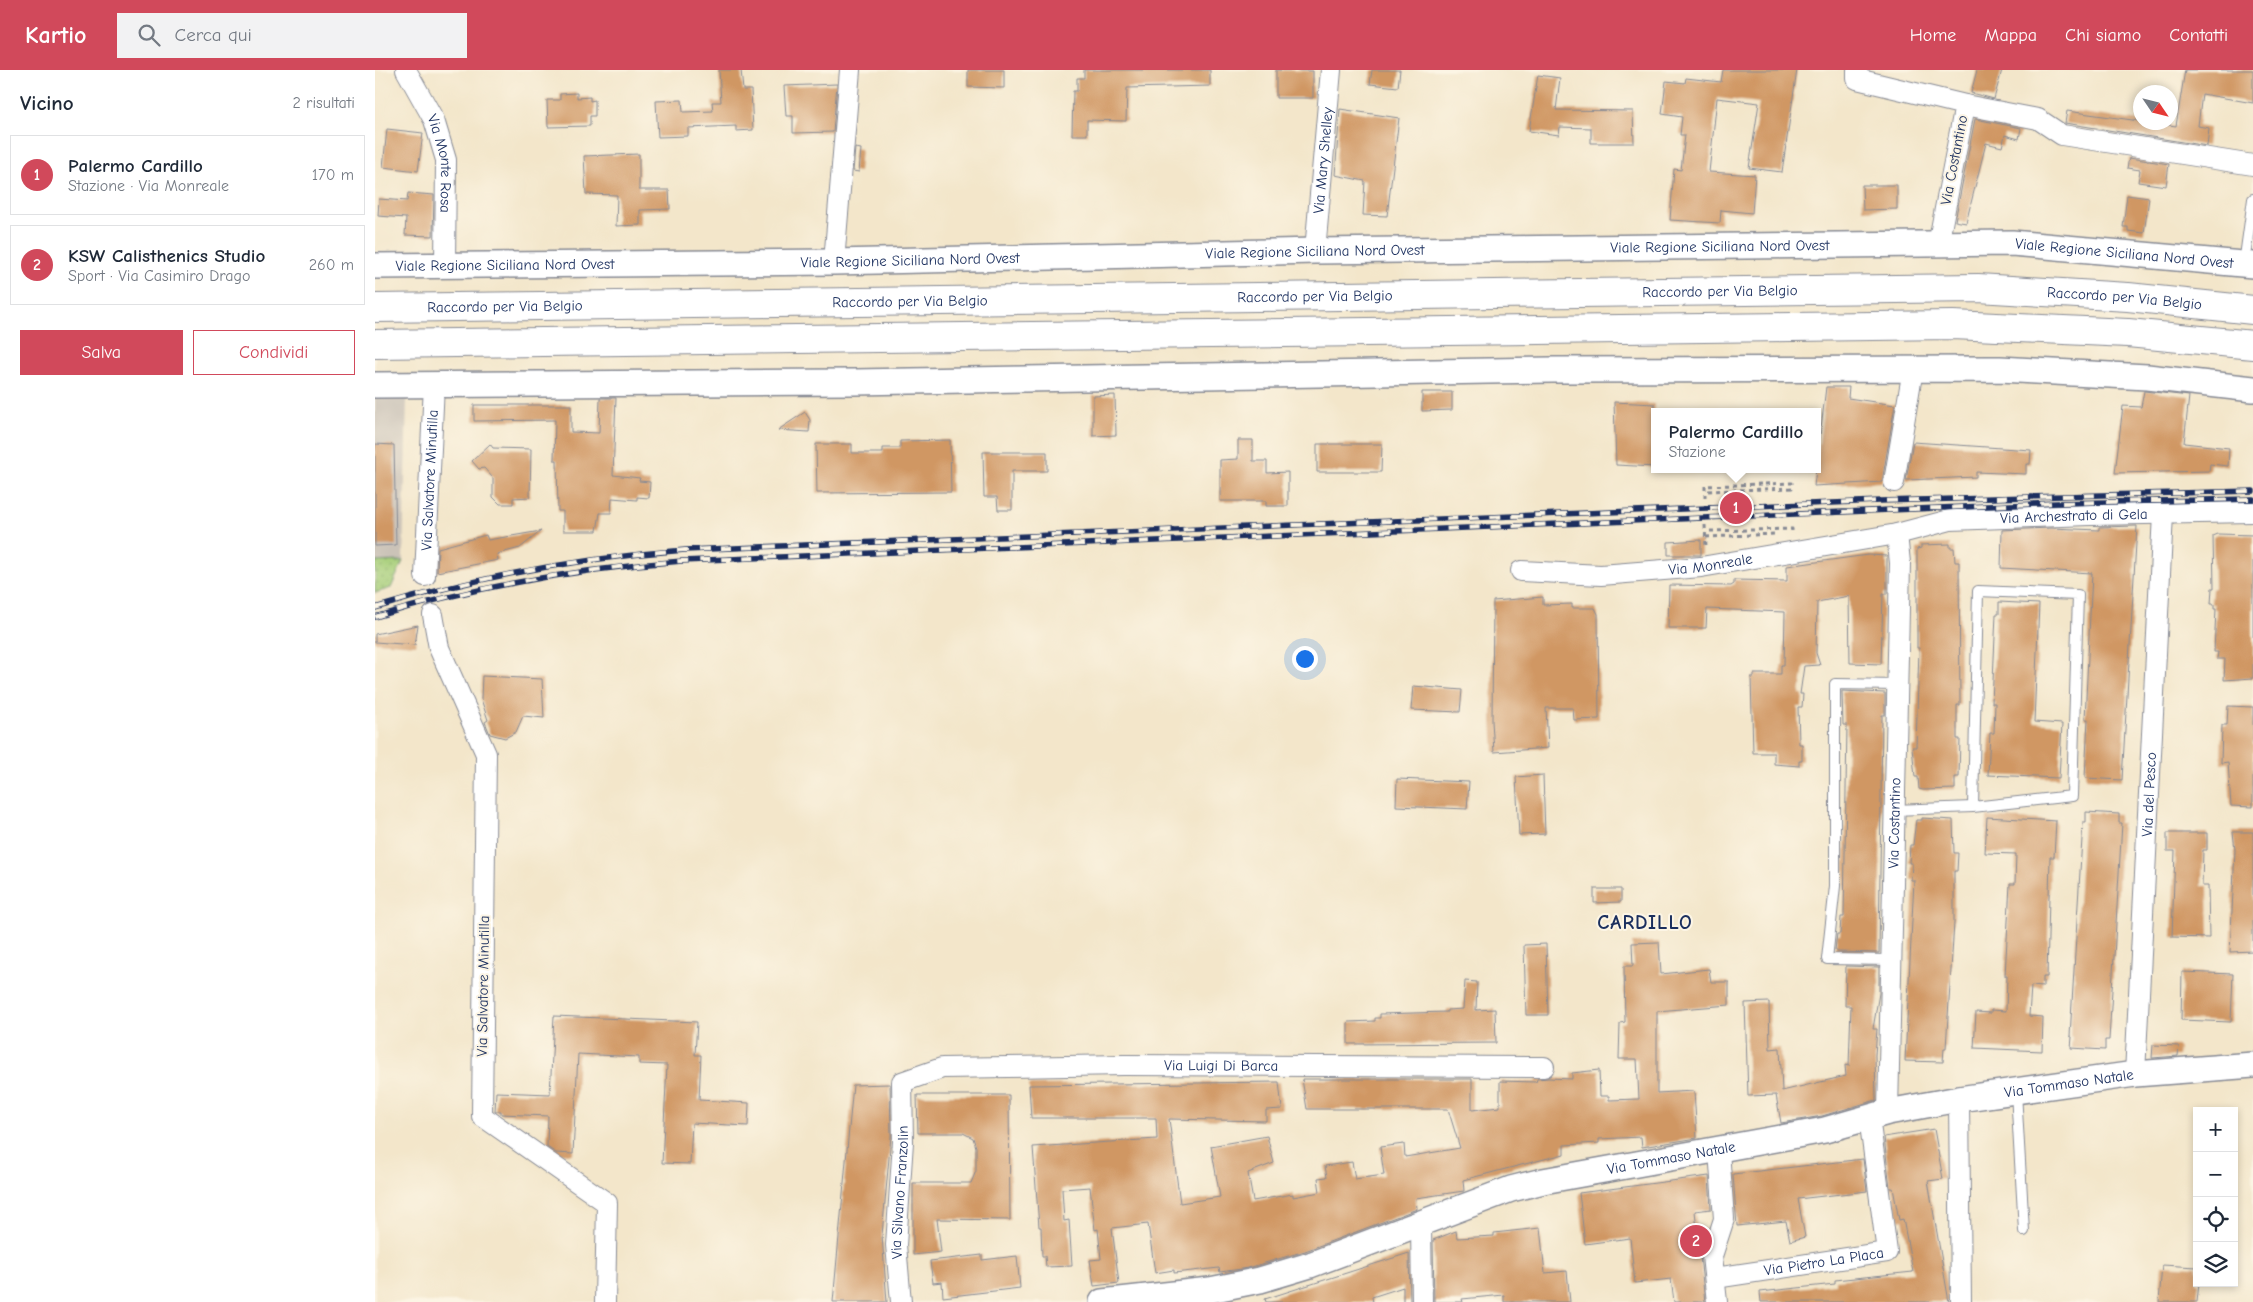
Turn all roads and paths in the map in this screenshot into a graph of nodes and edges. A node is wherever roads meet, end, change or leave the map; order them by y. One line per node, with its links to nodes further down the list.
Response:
1 (406, 70): 13 (street, Via Monte Rosa)
2 (850, 70): 10 (street)
3 (1331, 70): 9 (street, Via Mary Shelley)
4 (1857, 70): 5 (street, Via Costantino)
5 (1965, 105): 6 (street); 8 (street, Via Costantino)
6 (2253, 165)
7 (2253, 199): 11 (lane)
8 (1938, 246): 9 (street, Viale Regione Siciliana Nord Ovest); 11 (street, Viale Regione Siciliana Nord Ovest)
9 (1315, 251): 10 (street, Viale Regione Siciliana Nord Ovest)
10 (834, 262): 13 (street, Viale Regione Siciliana Nord Ovest)
11 (2248, 265)
12 (375, 266): 13 (street, Viale Regione Siciliana Nord Ovest)
13 (445, 266)
14 (375, 294): 15 (highway)
15 (467, 306): 16 (highway, Raccordo per Via Belgio); 17 (highway, Raccordo per Via Belgio)
16 (375, 308)
17 (2253, 310)
18 (459, 343): 19 (highway); 20 (highway); 21 (highway)
19 (375, 344)
20 (2253, 345)
21 (375, 349)
22 (1913, 369): 24 (street); 25 (street); 26 (street)
23 (375, 385): 24 (street)
24 (434, 385): 35 (street, Via Salvatore Minutilla)
25 (2253, 389)
26 (1894, 482)
27 (1708, 491): 28 (path)
28 (1705, 498)
29 (2253, 512): 30 (street, Via Archestrato di Gela)
30 (2163, 514): 32 (street, Via Archestrato di Gela); 43 (street, Via del Pesco)
31 (1710, 531): 33 (path)
32 (1897, 534): 34 (street, Via Monreale); 37 (street, Via Costantino)
33 (1706, 537)
34 (1521, 571)
35 (425, 576)
36 (433, 615): 52 (street, Via Salvatore Minutilla)
37 (1897, 686): 39 (street, Via Costantino); 40 (lane)
38 (1973, 808): 38 (lane); 39 (lane)
39 (1894, 810): 40 (street, Via Costantino)
40 (1891, 960): 47 (street, Via Costantino)
41 (2253, 1065): 43 (street, Via Tommaso Natale)
42 (1544, 1067): 44 (street, Via Luigi Di Barca)
43 (2135, 1074): 45 (street, Via Tommaso Natale)
44 (902, 1082): 53 (street, Via Silvano Franzolin)
45 (2015, 1091): 46 (street, Via Tommaso Natale); 50 (lane)
46 (1959, 1099): 47 (street, Via Tommaso Natale); 57 (street)
47 (1879, 1114): 48 (street, Via Tommaso Natale); 51 (street, Via Pietro La Placa)
48 (1719, 1151): 49 (street, Via Tommaso Natale); 51 (street)
49 (1421, 1224): 54 (street, Via Tommaso Natale); 55 (street)
50 (2024, 1231)
51 (1715, 1278): 56 (street)
52 (605, 1302)
53 (901, 1302)
54 (1102, 1302)
55 (1423, 1302)
56 (1717, 1302)
57 (1961, 1302)

